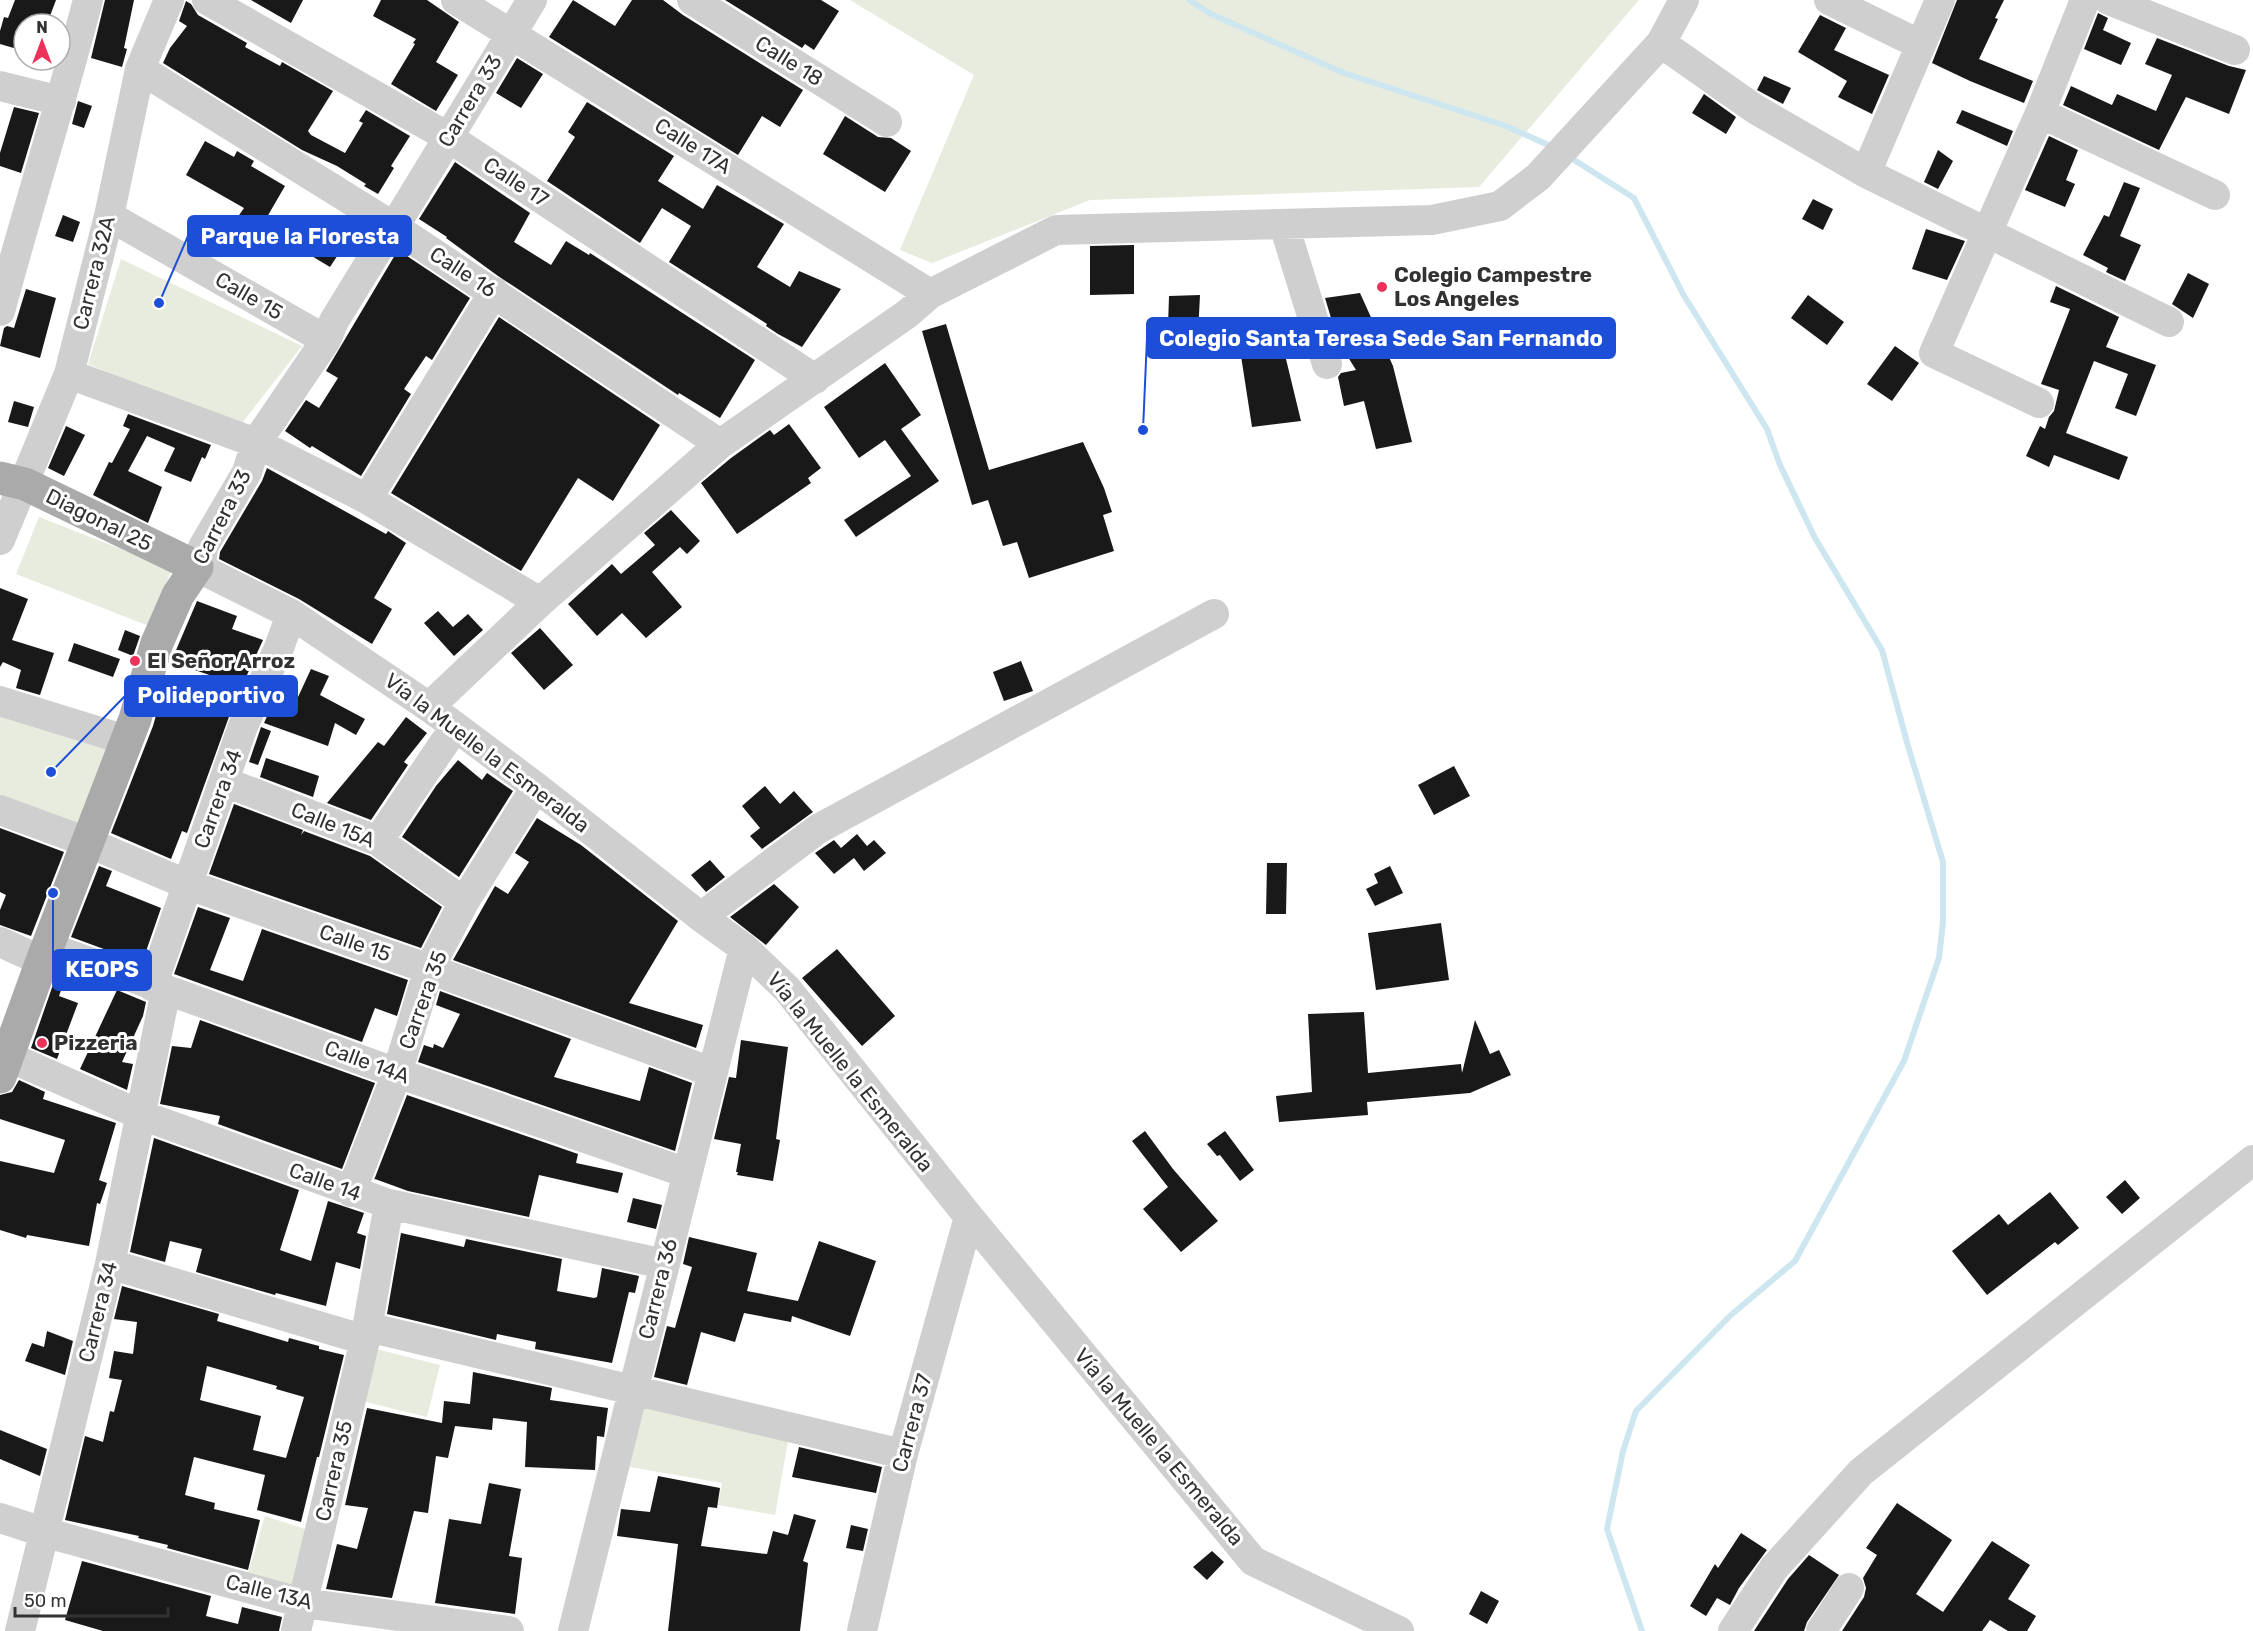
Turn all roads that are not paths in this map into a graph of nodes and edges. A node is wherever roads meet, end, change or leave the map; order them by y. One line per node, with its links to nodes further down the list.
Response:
1 (88, 0): 18 (street)
2 (169, 0): 16 (street, Carrera 32A)
3 (207, 0): 21 (street, Calle 17)
4 (456, 0): 12 (street, Calle 17A)
5 (532, 0): 12 (street, Carrera 33)
6 (692, 0): 20 (street, Calle 18)
7 (1684, 0): 13 (street)
8 (1828, 0): 14 (street)
9 (1940, 0): 14 (street)
10 (2085, 0): 19 (street)
11 (2109, 0): 15 (street)
12 (511, 33): 21 (street, Carrera 33); 29 (street, Calle 17A)
13 (1661, 43): 22 (street); 25 (street)
14 (1922, 45): 22 (street)
15 (2235, 50)
16 (140, 69): 24 (street, Carrera 32A); 26 (street, Calle 16)
17 (0, 86): 18 (street)
18 (61, 101): 30 (street)
19 (2040, 113): 23 (street); 27 (street)
20 (887, 122)
21 (448, 137): 26 (street, Carrera 33); 35 (street, Calle 17)
22 (1866, 173): 27 (street)
23 (2216, 195)
24 (109, 216): 32 (street, Calle 15); 34 (street, Carrera 32A)
25 (1284, 225): 29 (street); 33 (street)
26 (394, 227): 28 (street, Calle 16); 32 (street, Carrera 33)
27 (1987, 232): 31 (street); 36 (street)
28 (494, 292): 38 (street, Calle 16); 40 (street)
29 (930, 294): 35 (street)
30 (0, 311)
31 (2169, 321)
32 (326, 340): 37 (street, Carrera 33)
33 (1327, 364)
34 (69, 374): 37 (street); 39 (street, Carrera 32A)
35 (815, 379): 38 (street)
36 (2039, 403)
37 (256, 442): 40 (street); 42 (street, Carrera 33)
38 (720, 444): 43 (street)
39 (12, 481): 41 (street, Carrera 32A); 42 (main road, Diagonal 25)
40 (367, 499): 43 (street)
41 (0, 540)
42 (197, 567): 44 (street, Vía la Muelle la Esmeralda); 49 (main road, Carrera 33)
43 (540, 602): 47 (street)
44 (291, 614): 47 (street, Vía la Muelle la Esmeralda); 50 (street, Carrera 34)
45 (1214, 614): 57 (street)
46 (0, 701): 49 (street)
47 (429, 707): 48 (street, Vía la Muelle la Esmeralda)
48 (455, 727): 51 (street, Vía la Muelle la Esmeralda); 53 (street)
49 (126, 740): 54 (main road, Carrera 33)
50 (225, 782): 53 (street, Calle 15A); 55 (street, Carrera 34)
51 (536, 787): 56 (street, Carrera 35); 57 (street, Vía la Muelle la Esmeralda)
52 (0, 810): 54 (street, Calle 15)
53 (378, 841): 56 (street, Calle 15A)
54 (87, 842): 55 (street, Calle 15); 60 (main road, Carrera 33)
55 (186, 884): 61 (street, Calle 15); 62 (street, Carrera 34)
56 (464, 902): 61 (street, Carrera 35)
57 (702, 917): 59 (street, Vía la Muelle la Esmeralda)
58 (0, 942): 60 (street, Calle 14A)
59 (744, 948): 64 (street, Carrera 36); 71 (street, Vía la Muelle la Esmeralda)
60 (45, 954): 62 (street, Calle 14A); 63 (main road, Carrera 33)
61 (429, 969): 64 (street, Calle 15); 65 (street, Carrera 35)
62 (159, 988): 65 (street, Calle 14A); 66 (street, Carrera 34)
63 (3, 1062): 66 (street, Calle 14)
64 (712, 1072): 68 (street, Carrera 36)
65 (397, 1073): 68 (street, Calle 14A); 69 (street, Carrera 35)
66 (141, 1115): 69 (street, Calle 14); 72 (street, Carrera 34)
67 (2253, 1160): 86 (street)
68 (687, 1173): 73 (street, Carrera 36)
69 (351, 1192): 70 (street, Calle 14)
70 (389, 1204): 73 (street, Calle 14); 74 (street, Carrera 35)
71 (969, 1217): 76 (street, Carrera 37); 85 (street, Vía la Muelle la Esmeralda)
72 (110, 1264): 74 (street); 78 (street, Carrera 34)
73 (664, 1264): 75 (street, Carrera 36)
74 (366, 1333): 75 (street); 80 (street, Carrera 35)
75 (633, 1389): 76 (street); 83 (street, Carrera 36)
76 (903, 1454): 84 (street, Carrera 37)
77 (0, 1518): 78 (street, Calle 13A)
78 (43, 1532): 80 (street, Calle 13A); 81 (street, Carrera 34)
79 (1849, 1588): 87 (street)
80 (300, 1617): 82 (street, Calle 13A)
81 (20, 1631)
82 (509, 1631)
83 (573, 1631)
84 (862, 1631)
85 (1399, 1631)
86 (1733, 1631)
87 (1821, 1631)

